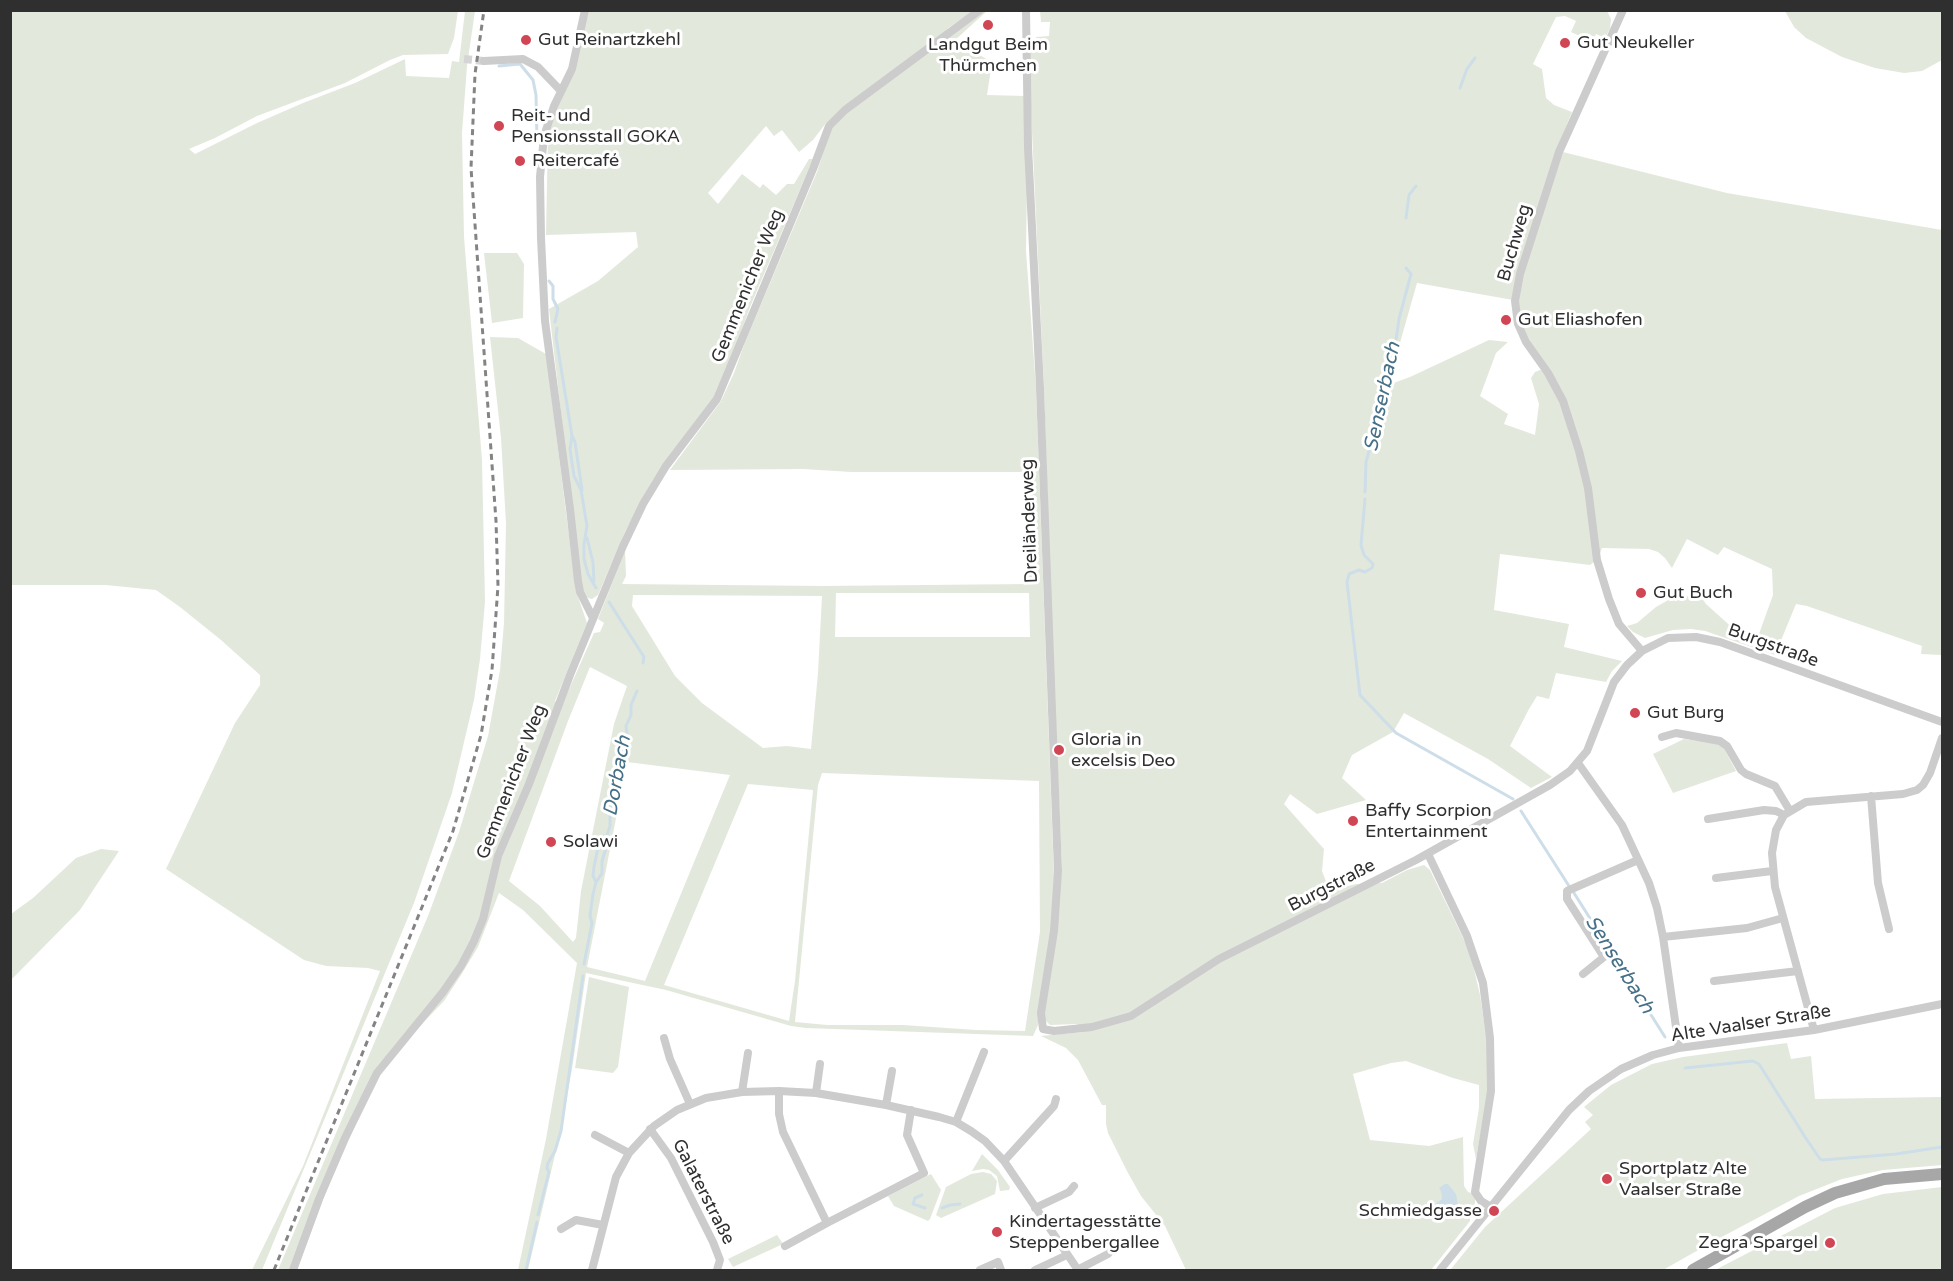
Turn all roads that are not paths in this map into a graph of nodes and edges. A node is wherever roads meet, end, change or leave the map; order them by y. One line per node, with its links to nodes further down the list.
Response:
1 (585, 10): 6 (street)
2 (980, 10): 7 (street, Gemmenicher Weg)
3 (1026, 10): 27 (street, Dreiländerweg)
4 (1623, 10): 8 (street, Buchweg)
5 (484, 61): 6 (street)
6 (561, 91): 7 (street)
7 (593, 618): 57 (street, Gemmenicher Weg)
8 (1642, 651): 9 (street, Burgstraße); 12 (street, Burgstraße)
9 (1942, 722)
10 (1662, 737): 14 (street)
11 (1942, 738): 13 (street)
12 (1578, 763): 16 (street, Burgstraße); 17 (street)
13 (1871, 796): 14 (street); 21 (street)
14 (1787, 813): 15 (street); 18 (street)
15 (1708, 819)
16 (1428, 854): 27 (street, Burgstraße); 49 (street)
17 (1638, 860): 22 (street); 24 (street)
18 (1772, 872): 19 (street); 20 (street)
19 (1716, 878)
20 (1783, 918): 22 (street); 23 (street)
21 (1889, 929)
22 (1663, 937): 30 (street)
23 (1798, 971): 25 (street); 28 (street)
24 (1583, 974)
25 (1714, 981)
26 (1942, 1004): 28 (street, Alte Vaalser Straße)
27 (1043, 1029)
28 (1814, 1030): 30 (street, Alte Vaalser Straße)
29 (664, 1038): 39 (street)
30 (1678, 1048): 49 (street, Alte Vaalser Straße)
31 (984, 1052): 42 (street)
32 (748, 1053): 36 (street)
33 (820, 1064): 37 (street)
34 (892, 1071): 40 (street)
35 (779, 1091): 36 (street); 37 (street); 51 (street)
36 (742, 1092): 39 (street)
37 (816, 1093): 40 (street)
38 (1056, 1099): 46 (street)
39 (690, 1104): 43 (street)
40 (886, 1105): 41 (street)
41 (911, 1110): 42 (street); 51 (street)
42 (956, 1122): 46 (street)
43 (650, 1129): 45 (street); 59 (street, Galaterstraße)
44 (595, 1135): 45 (street)
45 (628, 1154): 52 (street)
46 (1004, 1161): 50 (street)
47 (1942, 1174): 65 (main road)
48 (1074, 1186): 50 (street)
49 (1491, 1207): 64 (street, Alte Vaalser Straße)
50 (1035, 1208): 56 (street)
51 (827, 1223): 54 (street)
52 (603, 1225): 53 (street); 58 (street)
53 (561, 1229)
54 (785, 1246)
55 (1113, 1248): 63 (street)
56 (1067, 1255): 62 (street); 63 (street)
57 (293, 1270)
58 (592, 1270)
59 (717, 1270)
60 (980, 1270): 61 (street)
61 (1001, 1270)
62 (1035, 1270)
63 (1077, 1270)
64 (1440, 1270)
65 (1693, 1270)

